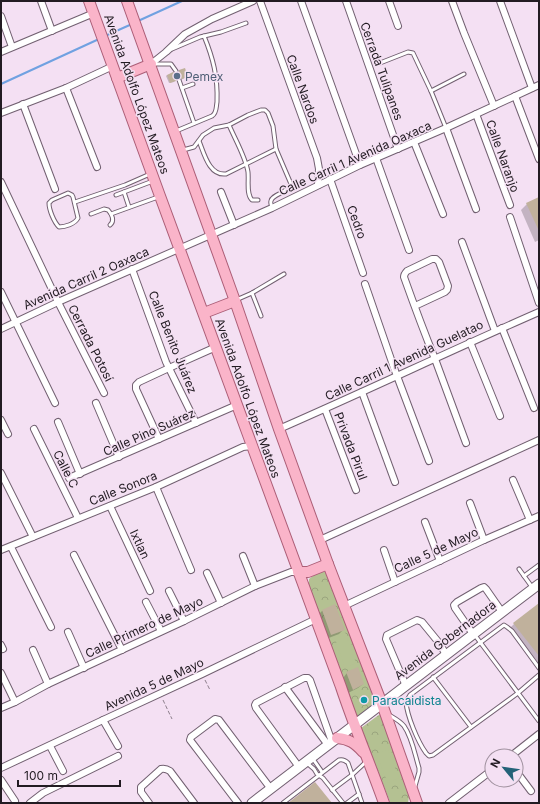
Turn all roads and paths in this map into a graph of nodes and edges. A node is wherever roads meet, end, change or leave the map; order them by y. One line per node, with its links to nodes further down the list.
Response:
1 (41, 1): 15 (street)
2 (89, 1): 12 (main road, Avenida Adolfo López Mateos)
3 (253, 1): 19 (street)
4 (260, 1): 57 (street, Calle Nardos)
5 (301, 1): 52 (street)
6 (346, 1): 47 (street, Cerrada Tulipanes)
7 (389, 1): 14 (street)
8 (452, 1): 37 (street)
9 (500, 1): 33 (street)
10 (128, 4): 22 (main road, Avenida Adolfo López Mateos)
11 (1, 16): 17 (street)
12 (95, 16): 15 (street); 20 (main road, Avenida Adolfo López Mateos)
13 (246, 23): 16 (lane)
14 (398, 26)
15 (52, 31): 17 (street)
16 (204, 36): 19 (lane); 25 (lane)
17 (12, 47): 18 (street)
18 (1, 52)
19 (166, 52): 22 (street)
20 (112, 63): 26 (main road, Avenida Adolfo López Mateos); 31 (street)
21 (380, 63): 34 (lane)
22 (150, 64): 23 (lane); 26 (main road); 43 (main road, Avenida Adolfo López Mateos)
23 (176, 71)
24 (464, 74): 34 (lane)
25 (216, 76): 27 (lane); 40 (lane)
26 (118, 78): 54 (main road, Avenida Adolfo López Mateos)
27 (207, 79)
28 (179, 80): 32 (lane)
29 (193, 84): 32 (lane)
30 (539, 85): 33 (street, Calle Carril 1 Avenida Oaxaca)
31 (66, 88): 36 (street); 53 (street)
32 (182, 88): 40 (lane)
33 (532, 88): 35 (street, Calle Carril 1 Avenida Oaxaca)
34 (431, 91): 42 (lane)
35 (515, 96): 37 (street, Calle Carril 1 Avenida Oaxaca); 50 (street)
36 (23, 104): 38 (street); 58 (street)
37 (494, 106): 39 (street, Calle Carril 1 Avenida Oaxaca)
38 (1, 113)
39 (476, 114): 42 (street, Calle Carril 1 Avenida Oaxaca); 65 (street, Calle Naranjo)
40 (194, 123): 43 (lane)
41 (229, 125): 44 (lane); 46 (lane); 51 (lane)
42 (446, 128): 45 (street, Calle Carril 1 Avenida Oaxaca); 68 (street)
43 (174, 131): 48 (main road, Avenida Adolfo López Mateos)
44 (199, 141): 48 (lane); 51 (lane)
45 (414, 142): 47 (street, Calle Carril 1 Avenida Oaxaca); 71 (street)
46 (276, 149): 51 (lane); 67 (lane)
47 (398, 149): 49 (street, Calle Carril 1 Avenida Oaxaca)
48 (181, 150): 75 (main road, Avenida Adolfo López Mateos)
49 (376, 158): 52 (street, Calle Carril 1 Avenida Oaxaca); 78 (street)
50 (539, 159)
51 (246, 165): 63 (lane)
52 (360, 165): 55 (street, Calle Carril 1 Avenida Oaxaca)
53 (97, 167)
54 (153, 177): 59 (lane); 62 (main road, Avenida Adolfo López Mateos); 64 (lane)
55 (330, 180): 57 (street, Calle Carril 1 Avenida Oaxaca); 80 (street, Cedro)
56 (1, 182): 86 (street)
57 (318, 185): 67 (street, Calle Carril 1 Avenida Oaxaca)
58 (55, 189)
59 (124, 192): 61 (lane); 66 (lane)
60 (221, 192): 74 (street)
61 (116, 195)
62 (160, 196): 66 (lane); 77 (main road, Avenida Adolfo López Mateos)
63 (258, 200)
64 (75, 202): 64 (lane)
65 (510, 205)
66 (129, 207): 70 (lane)
67 (272, 208): 74 (street, Calle Carril 1 Avenida Oaxaca)
68 (476, 209)
69 (91, 214): 70 (lane)
70 (111, 214): 73 (lane)
71 (443, 214)
72 (510, 217): 87 (street)
73 (110, 225)
74 (234, 225): 75 (street, Calle Carril 1 Avenida Oaxaca)
75 (211, 235): 77 (street, Calle Carril 1 Avenida Oaxaca); 85 (main road, Avenida Adolfo López Mateos)
76 (462, 242): 95 (street)
77 (179, 248): 79 (street, Avenida Carril 2 Oaxaca); 90 (main road, Avenida Adolfo López Mateos)
78 (409, 250)
79 (132, 269): 86 (street, Avenida Carril 2 Oaxaca); 99 (street, Calle Benito Juárez)
80 (363, 273)
81 (284, 274): 84 (lane)
82 (366, 284): 100 (street)
83 (1, 292): 92 (street)
84 (252, 293): 85 (lane); 91 (lane)
85 (235, 301): 90 (main road); 113 (main road, Avenida Adolfo López Mateos)
86 (58, 302): 92 (street, Avenida Carril 2 Oaxaca); 102 (street, Cerrada Potosí)
87 (539, 302)
88 (415, 306): 88 (street); 98 (street)
89 (539, 312): 93 (street, Calle Carril 1 Avenida Guelatao)
90 (204, 313): 97 (main road, Avenida Adolfo López Mateos)
91 (261, 316)
92 (16, 322): 94 (street, Avenida Carril 2 Oaxaca); 103 (street)
93 (502, 328): 95 (street, Calle Carril 1 Avenida Guelatao); 106 (street)
94 (1, 329)
95 (495, 331): 96 (street, Calle Carril 1 Avenida Guelatao)
96 (470, 342): 98 (street, Calle Carril 1 Avenida Guelatao); 108 (street)
97 (216, 347): 99 (street); 105 (main road, Avenida Adolfo López Mateos)
98 (435, 359): 100 (street, Calle Carril 1 Avenida Guelatao); 117 (street)
99 (169, 368): 111 (street, Calle Benito Juárez); 115 (street)
100 (397, 375): 101 (street, Calle Carril 1 Avenida Guelatao); 120 (street)
101 (362, 392): 107 (street, Calle Carril 1 Avenida Guelatao); 125 (street)
102 (104, 393)
103 (55, 403)
104 (96, 403): 119 (street)
105 (237, 405): 111 (street, Calle Pino Suárez); 118 (main road, Avenida Adolfo López Mateos)
106 (534, 408)
107 (325, 409): 113 (street, Calle Carril 1 Avenida Guelatao); 127 (street, Privada Pirul)
108 (500, 416)
109 (1, 420): 114 (street)
110 (58, 422): 122 (street)
111 (196, 423): 115 (street, Calle Pino Suárez)
112 (34, 429): 131 (street, Calle C)
113 (279, 429): 135 (main road, Avenida Adolfo López Mateos)
114 (8, 434)
115 (159, 439): 119 (street, Calle Pino Suárez)
116 (539, 440): 135 (street)
117 (466, 443)
118 (252, 446): 126 (street, Calle Sonora); 147 (main road, Avenida Adolfo López Mateos)
119 (119, 457): 122 (street, Calle Pino Suárez)
120 (429, 462)
121 (1, 473): 134 (street)
122 (80, 474): 123 (street, Calle Pino Suárez)
123 (69, 478)
124 (513, 480): 132 (street)
125 (395, 482)
126 (156, 487): 129 (street, Calle Sonora); 145 (street)
127 (356, 490)
128 (470, 503): 136 (street)
129 (110, 506): 131 (street, Calle Sonora); 153 (street, Ixtlan)
130 (539, 516): 132 (street, Calle 5 de Mayo)
131 (78, 518): 134 (street, Calle Sonora)
132 (530, 520): 136 (street, Calle 5 de Mayo)
133 (426, 522): 142 (street)
134 (32, 537): 137 (street, Calle Sonora)
135 (320, 540): 143 (main road, Avenida Adolfo López Mateos)
136 (484, 540): 142 (street, Calle 5 de Mayo)
137 (11, 546): 138 (street, Calle Sonora); 161 (street)
138 (1, 550)
139 (384, 550): 150 (street)
140 (74, 555): 167 (street)
141 (243, 556): 151 (street)
142 (440, 561): 150 (street, Calle 5 de Mayo)
143 (328, 564): 147 (main road); 157 (main road, Avenida Adolfo López Mateos)
144 (539, 565): 149 (lane)
145 (191, 570)
146 (519, 570): 149 (lane)
147 (298, 572): 151 (street, Calle Primero de Mayo); 159 (main road, Avenida Adolfo López Mateos)
148 (207, 573): 156 (street)
149 (524, 576): 152 (lane)
150 (395, 582): 157 (street, Calle 5 de Mayo)
151 (256, 586): 156 (street, Calle Primero de Mayo)
152 (536, 586): 158 (street, Avenida Gobernadora)
153 (150, 591)
154 (169, 591): 160 (street)
155 (146, 602): 162 (street)
156 (221, 603): 160 (street, Calle Primero de Mayo)
157 (344, 606): 183 (main road, Avenida Adolfo López Mateos)
158 (502, 612): 164 (street, Avenida Gobernadora); 164 (street)
159 (316, 619): 172 (street, Avenida 5 de Mayo); 187 (main road, Avenida Adolfo López Mateos)
160 (184, 621): 162 (street, Calle Primero de Mayo)
161 (51, 628)
162 (161, 631): 167 (street, Calle Primero de Mayo)
163 (68, 632): 169 (street)
164 (474, 634): 165 (lane); 168 (street, Avenida Gobernadora)
165 (480, 643): 170 (lane); 174 (lane); 179 (lane)
166 (33, 650): 175 (street)
167 (122, 650): 169 (street, Calle Primero de Mayo)
168 (446, 655): 176 (street, Avenida Gobernadora); 176 (street)
169 (84, 668): 175 (street, Calle Primero de Mayo)
170 (539, 668)
171 (1, 673): 181 (street)
172 (202, 674): 178 (path); 180 (street, Avenida 5 de Mayo)
173 (539, 675): 179 (lane)
174 (433, 677): 188 (lane); 190 (lane)
175 (48, 684): 181 (street, Calle Primero de Mayo)
176 (406, 686): 183 (street, Avenida Gobernadora)
177 (285, 687): 191 (street); 191 (street); 198 (street)
178 (210, 690)
179 (518, 693): 186 (lane); 188 (lane)
180 (160, 694): 184 (path); 185 (street, Avenida 5 de Mayo)
181 (15, 702): 182 (street, Calle Primero de Mayo)
182 (1, 708)
183 (383, 709): 187 (street, Avenida Gobernadora); 192 (lane); 212 (main road, Avenida Adolfo López Mateos)
184 (172, 719)
185 (103, 720): 193 (street, Avenida 5 de Mayo); 194 (street)
186 (539, 721)
187 (354, 725): 191 (street, Avenida Gobernadora); 197 (main road, Avenida Adolfo López Mateos)
188 (471, 728): 190 (lane)
189 (539, 734): 195 (street)
190 (418, 738): 192 (lane)
191 (332, 742): 197 (main road); 198 (street, Avenida Gobernadora)
192 (412, 743): 212 (lane)
193 (50, 746): 199 (street, Avenida 5 de Mayo); 200 (street)
194 (118, 746)
195 (521, 748)
196 (118, 756): 215 (street)
197 (368, 758): 202 (lane); 214 (main road, Avenida Adolfo López Mateos)
198 (306, 762): 201 (lane); 203 (lane); 208 (street, Avenida Gobernadora)
199 (1, 768)
200 (64, 771)
201 (322, 772): 202 (lane); 203 (lane); 205 (lane)
202 (352, 774): 209 (lane); 211 (lane)
203 (318, 775): 205 (lane); 220 (lane)
204 (484, 776): 224 (street)
205 (323, 778): 209 (lane)
206 (1, 780): 213 (street)
207 (524, 782): 210 (street)
208 (271, 788): 218 (street); 219 (street, Avenida Gobernadora)
209 (332, 790): 221 (lane)
210 (531, 791)
211 (359, 794): 222 (lane); 223 (lane)
212 (414, 798)
213 (16, 801)
214 (384, 802)
215 (30, 803)
216 (149, 803): 217 (street)
217 (194, 803)
218 (238, 803)
219 (252, 803)
220 (283, 803)
221 (343, 803)
222 (347, 803)
223 (362, 803)
224 (449, 803)

